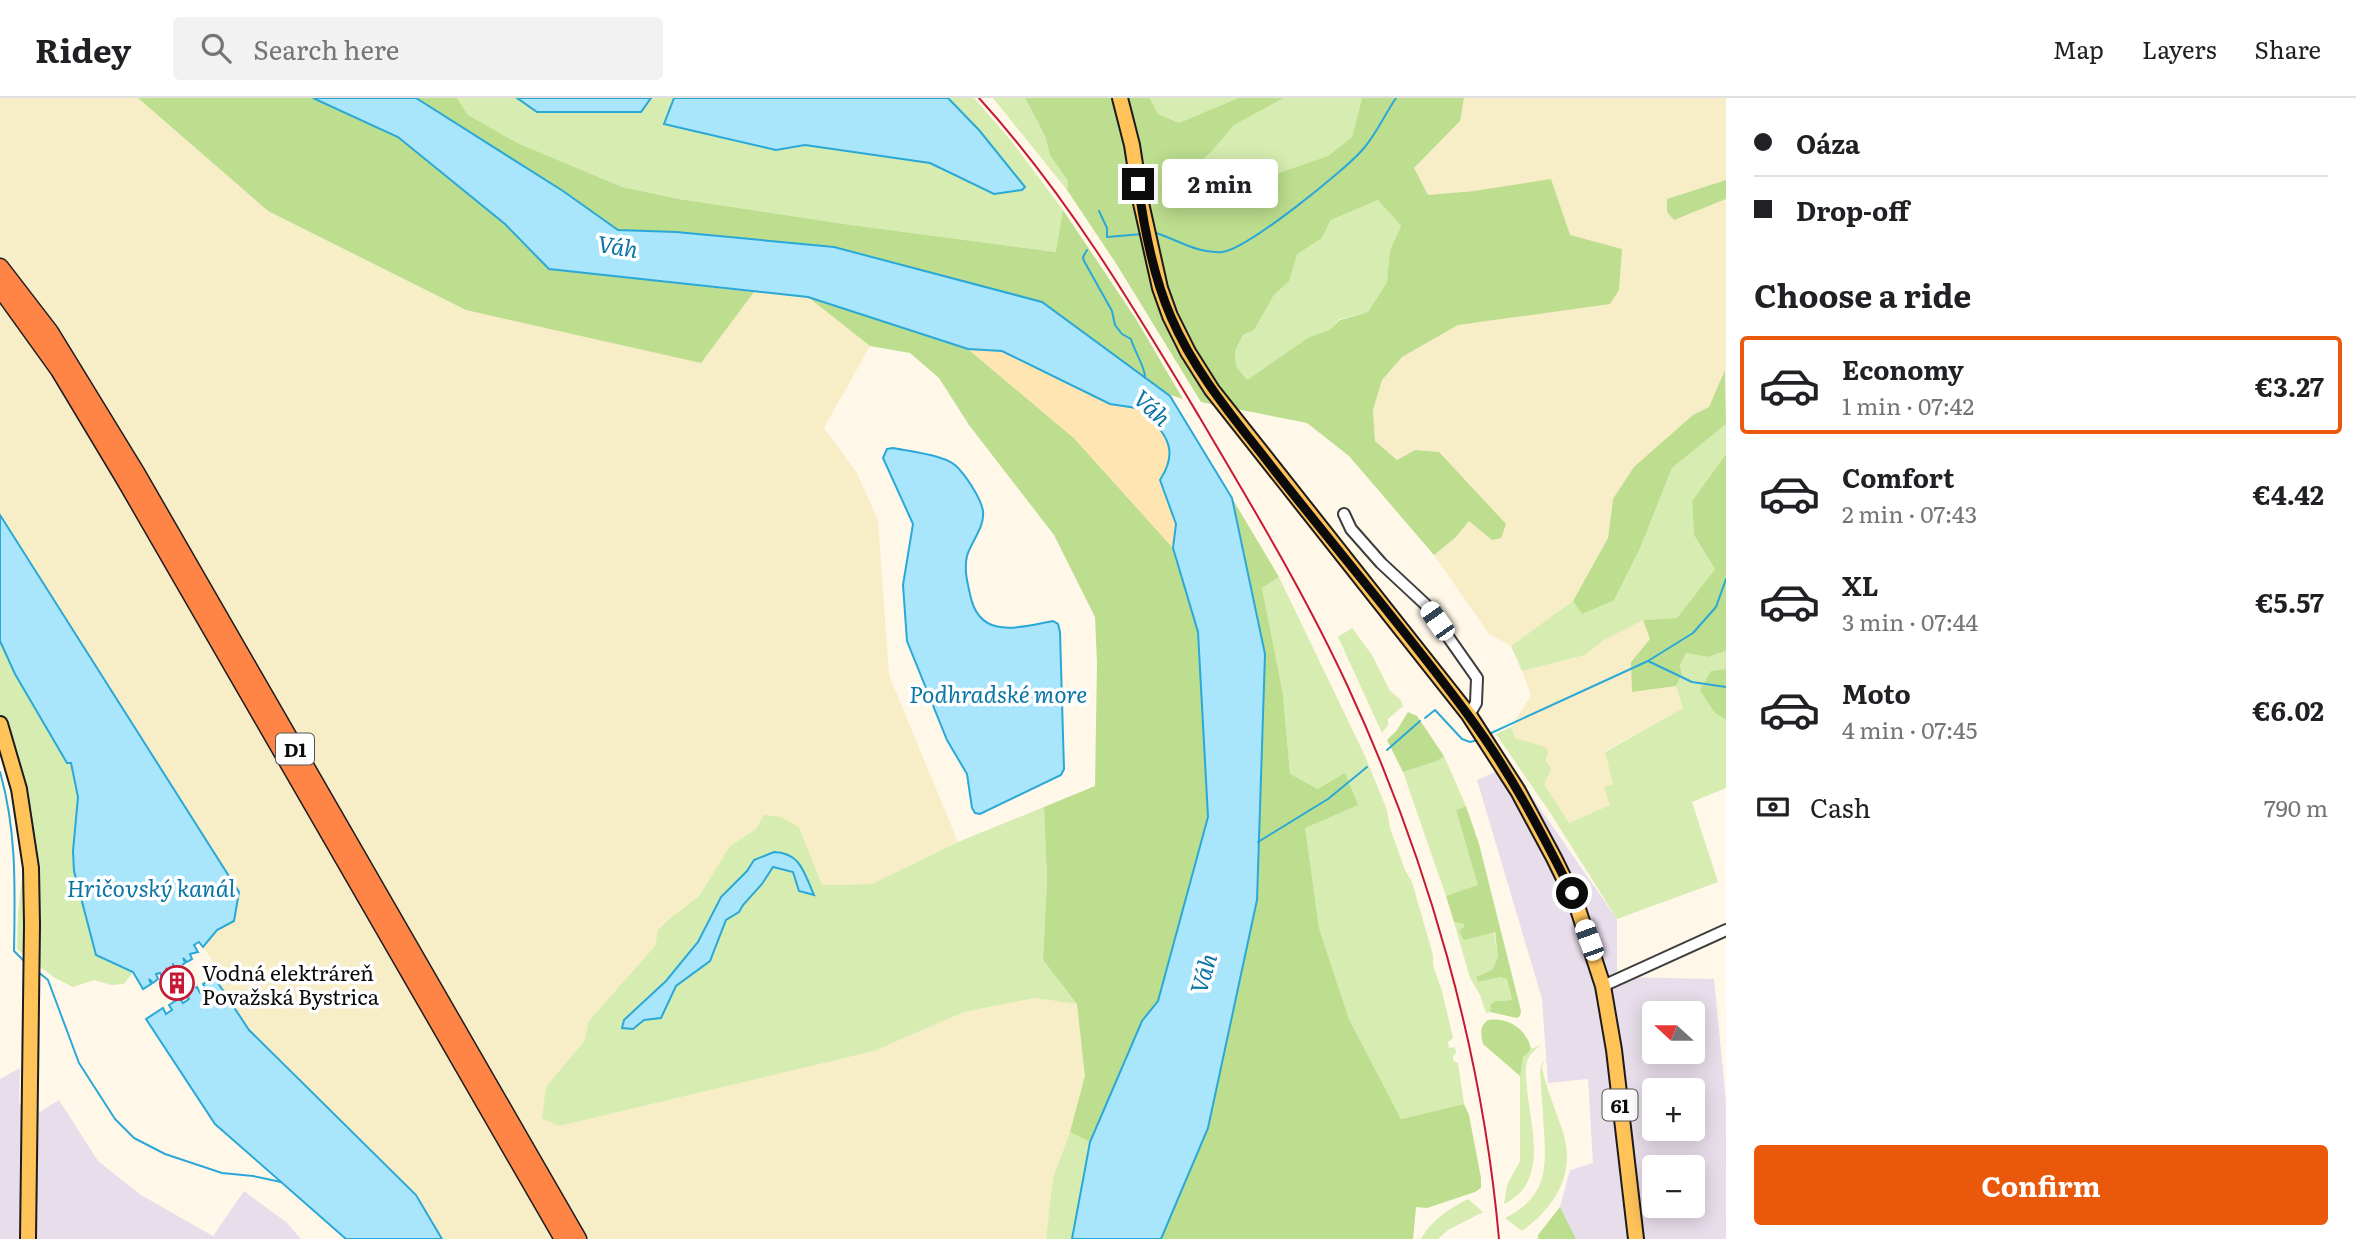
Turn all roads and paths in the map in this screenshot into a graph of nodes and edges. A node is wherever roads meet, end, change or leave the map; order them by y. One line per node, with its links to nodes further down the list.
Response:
1 (1120, 98): 5 (main road, 61)
2 (0, 267): 11 (highway, D1)
3 (0, 288): 10 (highway, D1)
4 (1344, 514): 5 (street)
5 (1469, 715): 8 (main road, 61)
6 (0, 724): 9 (main road)
7 (1726, 930): 8 (street)
8 (1603, 986): 12 (main road, 61)
9 (28, 1239)
10 (563, 1239)
11 (578, 1239)
12 (1636, 1239)

